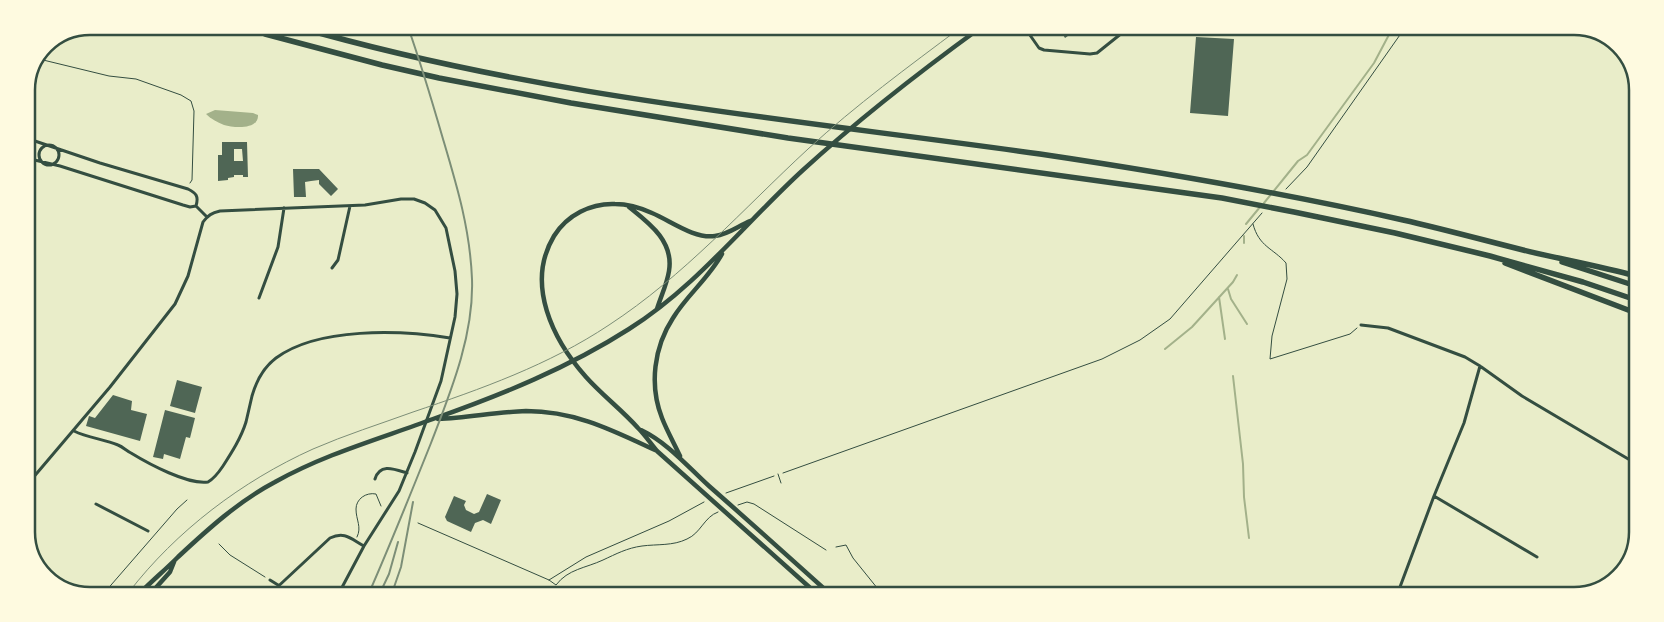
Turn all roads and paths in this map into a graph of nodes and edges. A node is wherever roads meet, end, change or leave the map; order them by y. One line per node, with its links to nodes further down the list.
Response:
1 (270, 35): 22 (highway)
2 (329, 35): 21 (highway)
3 (970, 35): 19 (main road)
4 (1030, 35): 5 (street)
5 (1120, 35)
6 (1400, 35): 12 (path)
7 (44, 60): 13 (path)
8 (35, 141): 9 (street)
9 (51, 146): 11 (street); 11 (street); 13 (street)
10 (35, 161): 11 (street)
11 (46, 164): 14 (street)
12 (1307, 167)
13 (188, 189): 14 (street)
14 (196, 206): 18 (street)
15 (350, 206): 17 (street); 23 (street); 31 (street)
16 (627, 206): 19 (main road); 28 (main road); 34 (main road)
17 (284, 208): 18 (street); 26 (street)
18 (207, 217): 35 (street)
19 (754, 219): 20 (main road)
20 (723, 250): 28 (main road); 37 (main road)
21 (1528, 251): 24 (highway); 25 (highway)
22 (1490, 256): 27 (highway); 29 (highway)
23 (332, 268)
24 (1629, 274)
25 (1629, 284)
26 (259, 298)
27 (1629, 298)
28 (656, 310): 33 (main road)
29 (1629, 310)
30 (1361, 325): 32 (street); 40 (path)
31 (450, 338): 35 (street); 39 (street)
32 (1480, 366): 38 (street); 45 (street)
33 (434, 419): 36 (main road); 60 (main road)
34 (640, 429): 36 (main road); 37 (main road)
35 (74, 431): 41 (street)
36 (657, 451): 51 (main road)
37 (680, 457): 50 (main road)
38 (1629, 459)
39 (406, 473): 42 (street); 56 (street)
40 (778, 474): 43 (lane); 44 (path)
41 (35, 476)
42 (375, 479)
43 (782, 483)
44 (720, 496)
45 (1434, 496): 59 (street); 71 (street)
46 (187, 500): 64 (path)
47 (704, 502): 62 (path)
48 (96, 504): 53 (street)
49 (381, 506): 54 (path)
50 (733, 508): 58 (path); 69 (main road)
51 (726, 512): 62 (path); 68 (main road)
52 (418, 523): 62 (path)
53 (148, 531)
54 (358, 536)
55 (219, 544): 61 (path)
56 (364, 546): 63 (street); 67 (street)
57 (836, 547): 70 (path)
58 (826, 550)
59 (1537, 557)
60 (175, 560): 65 (main road); 66 (main road)
61 (270, 580): 63 (street)
62 (549, 580)
63 (278, 585)
64 (109, 587)
65 (146, 587)
66 (156, 587)
67 (342, 587)
68 (809, 587)
69 (822, 587)
70 (876, 587)
71 (1400, 587)

